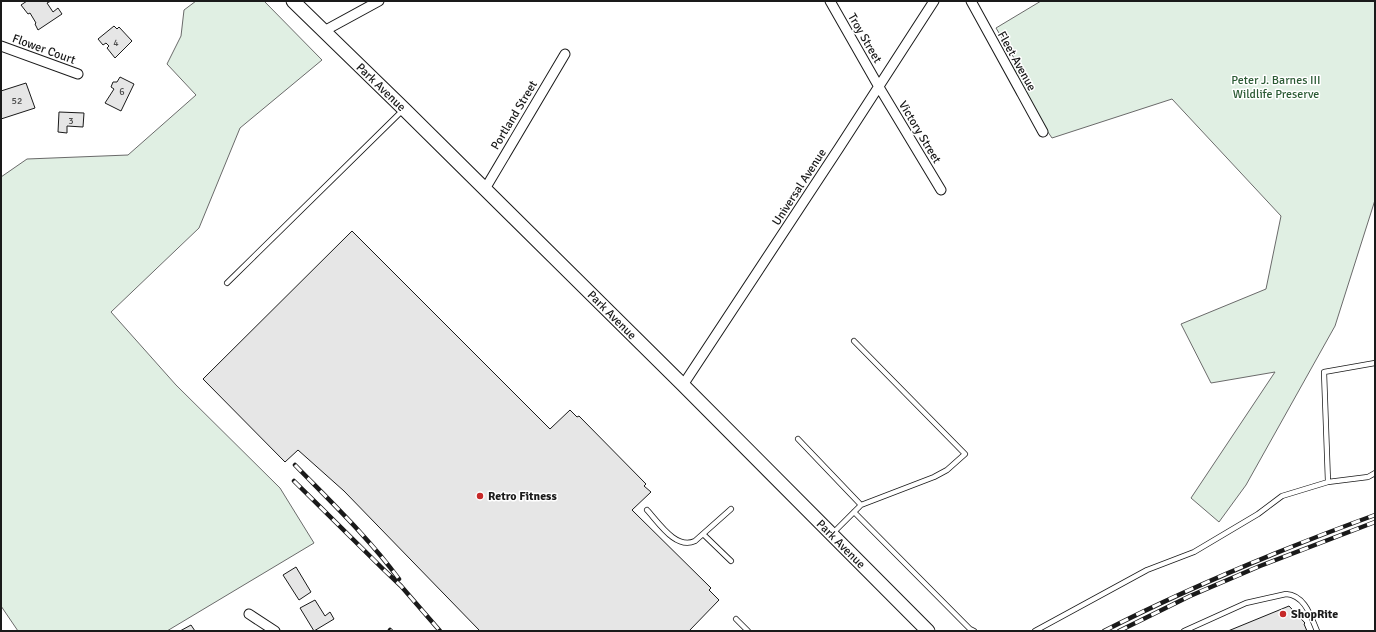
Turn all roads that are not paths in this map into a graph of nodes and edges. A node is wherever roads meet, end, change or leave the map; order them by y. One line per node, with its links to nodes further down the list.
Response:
1 (293, 1): 6 (street, Park Avenue)
2 (379, 1): 6 (street)
3 (830, 1): 10 (street, Troy Street)
4 (934, 1): 10 (street, Universal Avenue)
5 (971, 1): 12 (street, Fleet Avenue)
6 (324, 31): 11 (street, Park Avenue)
7 (1, 46): 9 (street, Flower Court)
8 (565, 54): 13 (street, Portland Street)
9 (78, 74)
10 (879, 87): 14 (street, Victory Street); 18 (street, Universal Avenue)
11 (404, 109): 13 (street, Park Avenue); 15 (lane)
12 (1043, 132)
13 (485, 189): 18 (street, Park Avenue)
14 (941, 190)
15 (227, 283)
16 (854, 341): 22 (lane)
17 (1375, 364): 21 (lane)
18 (683, 385): 27 (street, Park Avenue)
19 (798, 439): 22 (lane)
20 (1375, 473): 21 (lane)
21 (1328, 482): 35 (lane)
22 (861, 505): 25 (lane)
23 (731, 509): 26 (lane)
24 (647, 510): 26 (lane)
25 (854, 512): 27 (lane); 34 (lane)
26 (703, 534): 28 (lane)
27 (831, 534): 33 (street, Park Avenue)
28 (731, 561)
29 (249, 614): 31 (street)
30 (736, 619): 32 (lane)
31 (275, 631)
32 (748, 631)
33 (928, 631)
34 (974, 631)
35 (1035, 631)
36 (1184, 631): 37 (lane)
37 (1317, 631)

